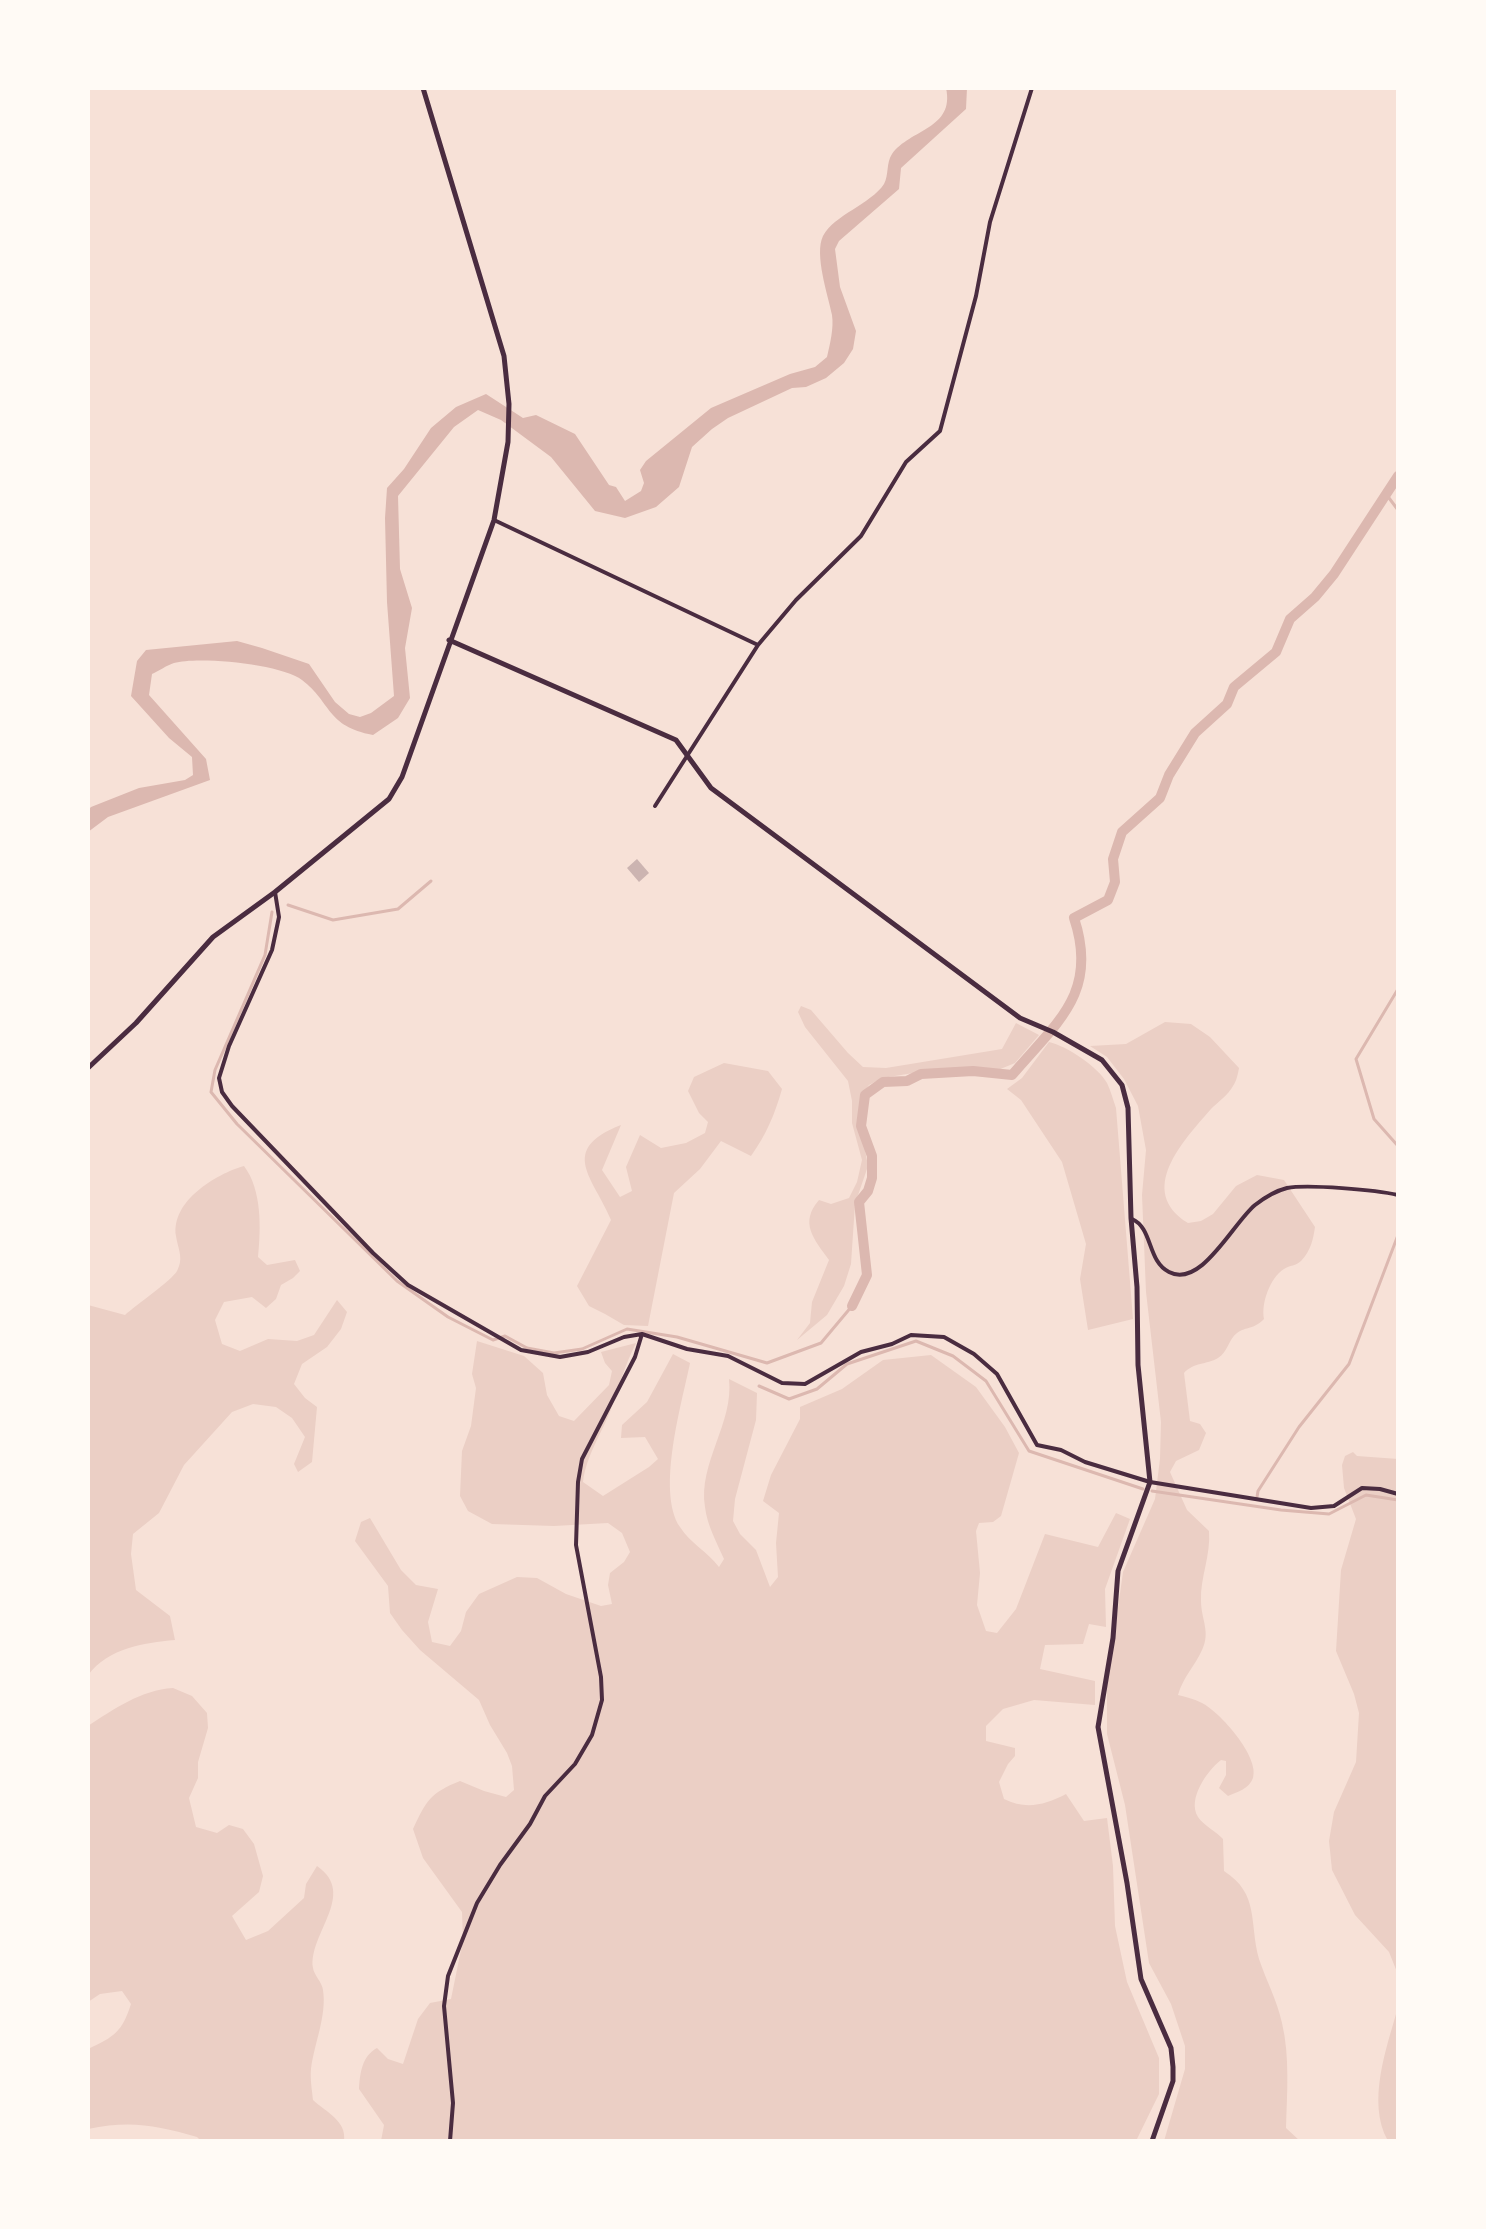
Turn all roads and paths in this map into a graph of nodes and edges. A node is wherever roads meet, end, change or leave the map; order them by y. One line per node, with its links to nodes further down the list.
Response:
1 (423, 88): 3 (street)
2 (1032, 88): 5 (street)
3 (494, 520): 4 (street); 5 (street)
4 (449, 640): 6 (street); 8 (street)
5 (758, 645): 6 (street)
6 (689, 754): 7 (street); 11 (street)
7 (655, 806)
8 (275, 892): 9 (street); 12 (street)
9 (88, 1068)
10 (1398, 1195): 11 (street)
11 (1131, 1218): 13 (street)
12 (642, 1334): 13 (street); 15 (street)
13 (1150, 1482): 14 (street); 16 (street)
14 (1398, 1494)
15 (450, 2141)
16 (1152, 2141)

